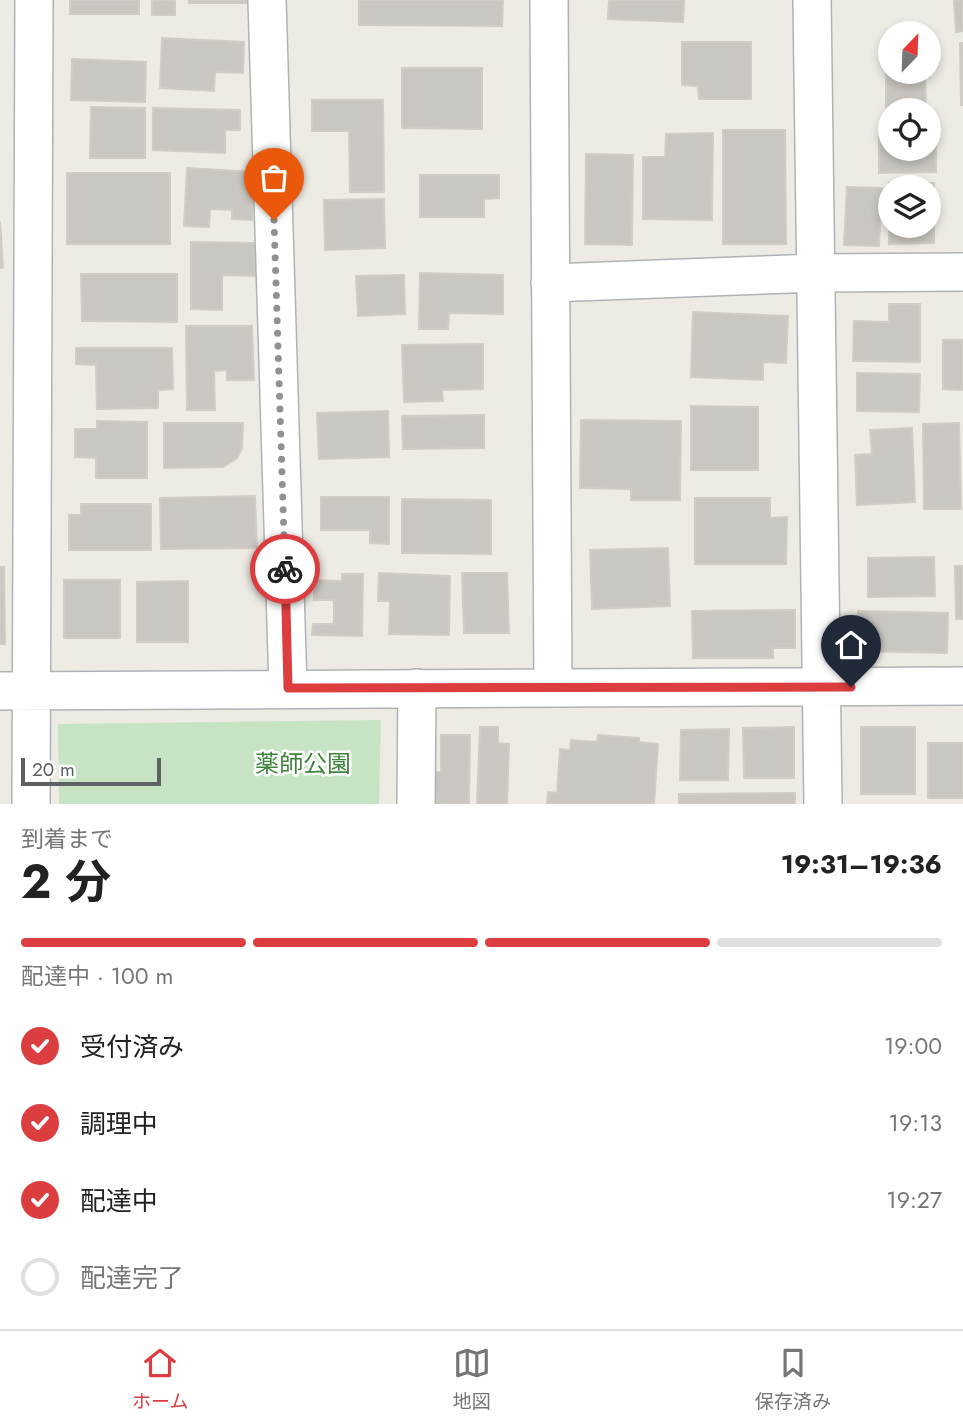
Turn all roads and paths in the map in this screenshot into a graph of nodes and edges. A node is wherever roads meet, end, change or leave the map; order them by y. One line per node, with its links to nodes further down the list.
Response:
1 (34, 0): 13 (street)
2 (267, 0): 9 (street)
3 (549, 0): 7 (street)
4 (812, 0): 6 (street)
5 (963, 272): 6 (street)
6 (818, 273): 7 (street); 12 (street)
7 (550, 283): 11 (street)
8 (963, 686): 12 (street)
9 (288, 688): 10 (street); 13 (street)
10 (417, 688): 11 (street); 15 (street)
11 (553, 688): 12 (street)
12 (823, 688): 16 (street)
13 (16, 691): 14 (street)
14 (31, 804)
15 (416, 804)
16 (823, 804)

